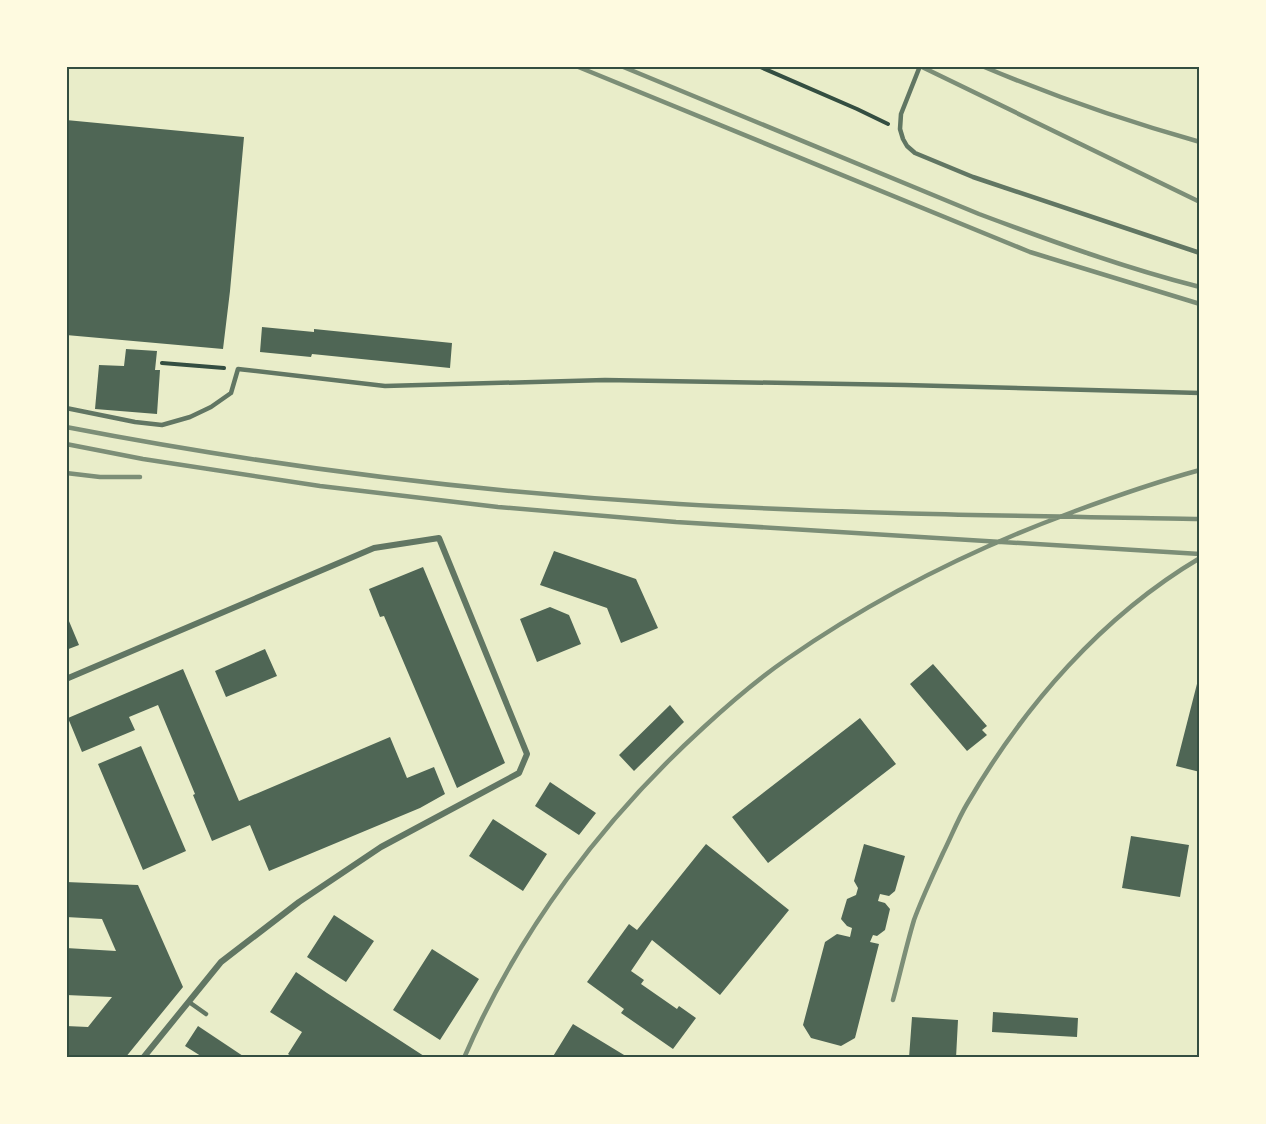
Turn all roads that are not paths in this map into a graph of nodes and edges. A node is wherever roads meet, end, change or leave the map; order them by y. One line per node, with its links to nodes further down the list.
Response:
1 (920, 66): 2 (lane)
2 (1200, 253)
3 (1200, 393): 4 (lane)
4 (66, 408)
5 (66, 679): 6 (street)
6 (189, 1002): 7 (lane); 8 (street)
7 (206, 1014)
8 (143, 1058)

